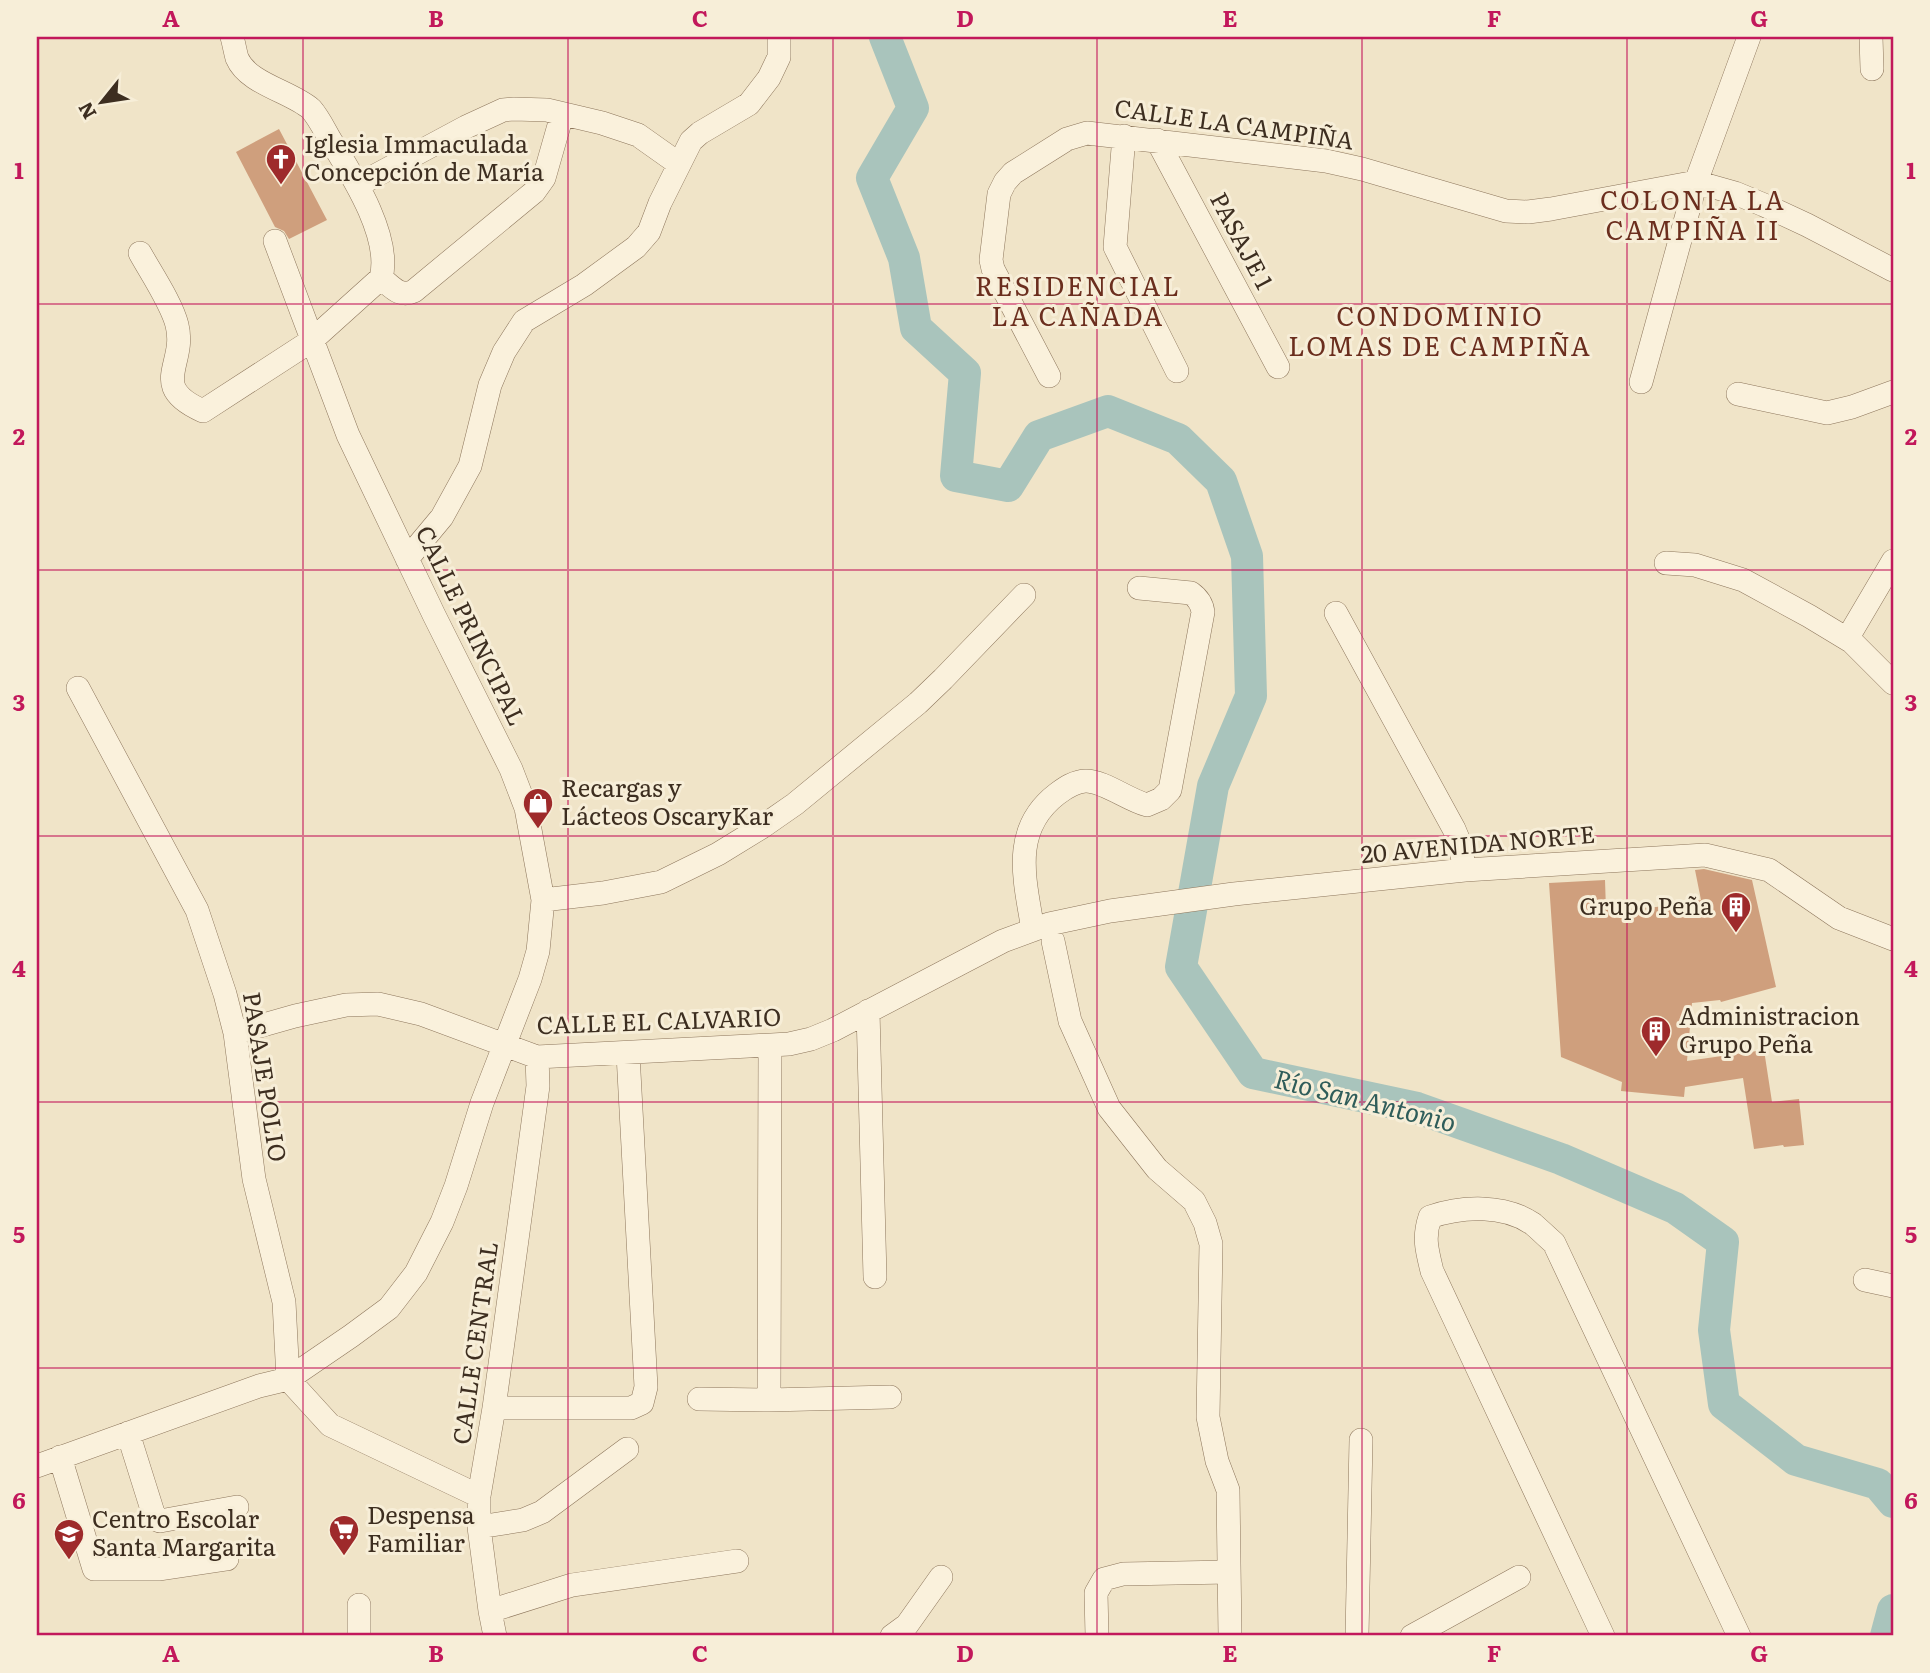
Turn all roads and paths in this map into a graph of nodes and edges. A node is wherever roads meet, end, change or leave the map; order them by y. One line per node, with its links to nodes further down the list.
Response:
1 (232, 37): 11 (street)
2 (779, 37): 9 (street)
3 (1749, 37): 10 (street)
4 (1871, 37): 5 (street)
5 (1872, 69)
6 (562, 115): 9 (street); 11 (street); 15 (street)
7 (1124, 136): 8 (street, CALLE LA CAMPIÑA); 18 (street); 19 (street, CALLE LA CAMPIÑA)
8 (1157, 140): 10 (street, CALLE LA CAMPIÑA); 17 (street, PASAJE 1)
9 (679, 164): 23 (street)
10 (1696, 182): 14 (street, CALLE LA CAMPIÑA); 20 (street)
11 (358, 185): 15 (street)
12 (275, 241): 16 (street, CALLE PRINCIPAL)
13 (140, 253): 16 (street)
14 (1893, 270)
15 (381, 278): 16 (street)
16 (311, 341): 23 (street, CALLE PRINCIPAL)
17 (1278, 367)
18 (1177, 371)
19 (1049, 376)
20 (1641, 382)
21 (1893, 392): 22 (street)
22 (1738, 394)
23 (407, 559): 33 (street, CALLE PRINCIPAL)
24 (1893, 561): 29 (street)
25 (1666, 563): 29 (street)
26 (1139, 588): 34 (street)
27 (1024, 595): 33 (street)
28 (1336, 614): 32 (street)
29 (1846, 639): 30 (street)
30 (1893, 683)
31 (78, 688): 37 (street, PASAJE POLIO)
32 (1465, 870): 34 (street, 20 AVENIDA NORTE); 35 (street, 20 AVENIDA NORTE)
33 (544, 900): 38 (street, CALLE PRINCIPAL)
34 (1045, 932): 36 (street, CALLE EL CALVARIO); 60 (street)
35 (1893, 939)
36 (868, 1011): 39 (street, CALLE EL CALVARIO); 42 (street)
37 (235, 1032): 38 (street); 45 (street, PASAJE POLIO)
38 (505, 1045): 41 (street, CALLE EL CALVARIO); 45 (street, CALLE EL CALVARIO)
39 (770, 1046): 40 (street, CALLE EL CALVARIO); 48 (street)
40 (628, 1054): 41 (street, CALLE EL CALVARIO); 49 (street)
41 (537, 1057): 49 (street, CALLE CENTRAL)
42 (875, 1277)
43 (1865, 1280): 44 (street)
44 (1893, 1286)
45 (288, 1379): 50 (street, CALLE EL CALVARIO); 55 (street)
46 (890, 1397): 48 (street)
47 (699, 1399): 48 (street)
48 (769, 1400)
49 (495, 1408): 55 (street, CALLE CENTRAL)
50 (128, 1433): 53 (street, CALLE EL CALVARIO); 56 (street)
51 (1360, 1440): 70 (street)
52 (627, 1449): 57 (street)
53 (61, 1457): 54 (street, CALLE EL CALVARIO); 58 (street)
54 (37, 1466)
55 (479, 1496): 57 (street, CALLE CENTRAL)
56 (237, 1507)
57 (480, 1527): 64 (street, CALLE CENTRAL)
58 (227, 1559)
59 (737, 1561): 64 (street)
60 (1229, 1572): 68 (street); 69 (street)
61 (941, 1577): 67 (street)
62 (1519, 1577): 71 (street)
63 (359, 1605): 65 (street)
64 (490, 1611): 66 (street, CALLE CENTRAL)
65 (359, 1636)
66 (495, 1636)
67 (892, 1636)
68 (1097, 1636)
69 (1230, 1636)
70 (1357, 1636)
71 (1412, 1636)
72 (1602, 1636): 73 (street)
73 (1739, 1636)

